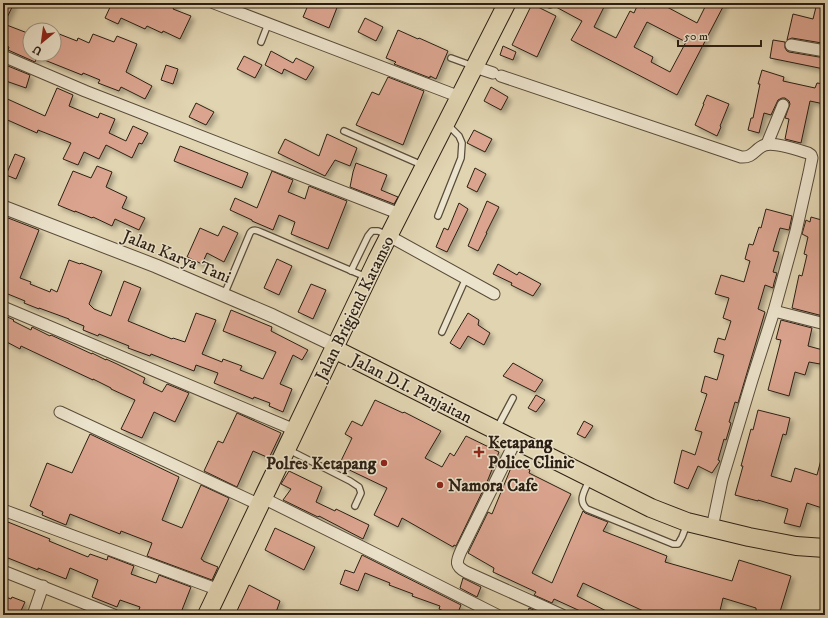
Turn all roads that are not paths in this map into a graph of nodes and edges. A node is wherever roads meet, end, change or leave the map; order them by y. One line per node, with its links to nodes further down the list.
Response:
1 (214, 3): 6 (street)
2 (488, 3): 5 (lane)
3 (546, 3): 4 (lane)
4 (554, 3)
5 (506, 5): 12 (main road, Jalan Brigjend Katamso)
6 (268, 24): 7 (lane); 13 (street)
7 (261, 42)
8 (790, 45): 9 (street)
9 (825, 51)
10 (3, 56): 20 (street)
11 (451, 58): 12 (lane)
12 (475, 67): 13 (main road, Jalan Brigjend Katamso); 17 (street)
13 (460, 97): 15 (main road, Jalan Brigjend Katamso)
14 (783, 105): 17 (street)
15 (446, 123): 18 (main road, Jalan Brigjend Katamso); 21 (lane)
16 (344, 131): 18 (lane)
17 (767, 144): 29 (street)
18 (424, 166): 20 (main road, Jalan Brigjend Katamso)
19 (3, 207): 27 (street, Jalan Karya Tani)
20 (400, 214): 22 (main road, Jalan Brigjend Katamso)
21 (438, 216)
22 (389, 236): 23 (lane); 24 (main road, Jalan Brigjend Katamso); 25 (street)
23 (352, 271): 24 (lane); 27 (lane)
24 (368, 278): 32 (main road, Jalan Brigjend Katamso)
25 (466, 278): 26 (street); 31 (lane)
26 (494, 294)
27 (224, 295): 32 (street, Jalan Karya Tani)
28 (3, 307): 35 (street)
29 (774, 311): 30 (street); 44 (street)
30 (825, 324)
31 (442, 332)
32 (335, 347): 35 (highway, Jalan Brigjend Katamso); 36 (highway, Jalan D.I. Panjaitan)
33 (512, 398): 36 (lane)
34 (60, 412): 40 (street)
35 (295, 430): 38 (highway, Jalan Brigjend Katamso)
36 (496, 430): 37 (highway, Jalan D.I. Panjaitan)
37 (516, 440): 39 (highway, Jalan D.I. Panjaitan); 53 (street)
38 (286, 449): 40 (highway, Jalan Brigjend Katamso); 41 (lane)
39 (590, 477): 43 (highway, Jalan D.I. Panjaitan); 43 (lane)
40 (261, 502): 48 (highway, Jalan Brigjend Katamso); 52 (street)
41 (355, 506)
42 (3, 510): 48 (street)
43 (688, 522): 44 (highway, Jalan D.I. Panjaitan)
44 (712, 528): 45 (highway, Jalan D.I. Panjaitan)
45 (825, 548)
46 (3, 571): 47 (street)
47 (43, 586): 49 (street); 50 (street)
48 (219, 590): 51 (highway, Jalan Brigjend Katamso)
49 (33, 615)
50 (114, 615)
51 (208, 615)
52 (497, 615)
53 (562, 615)

